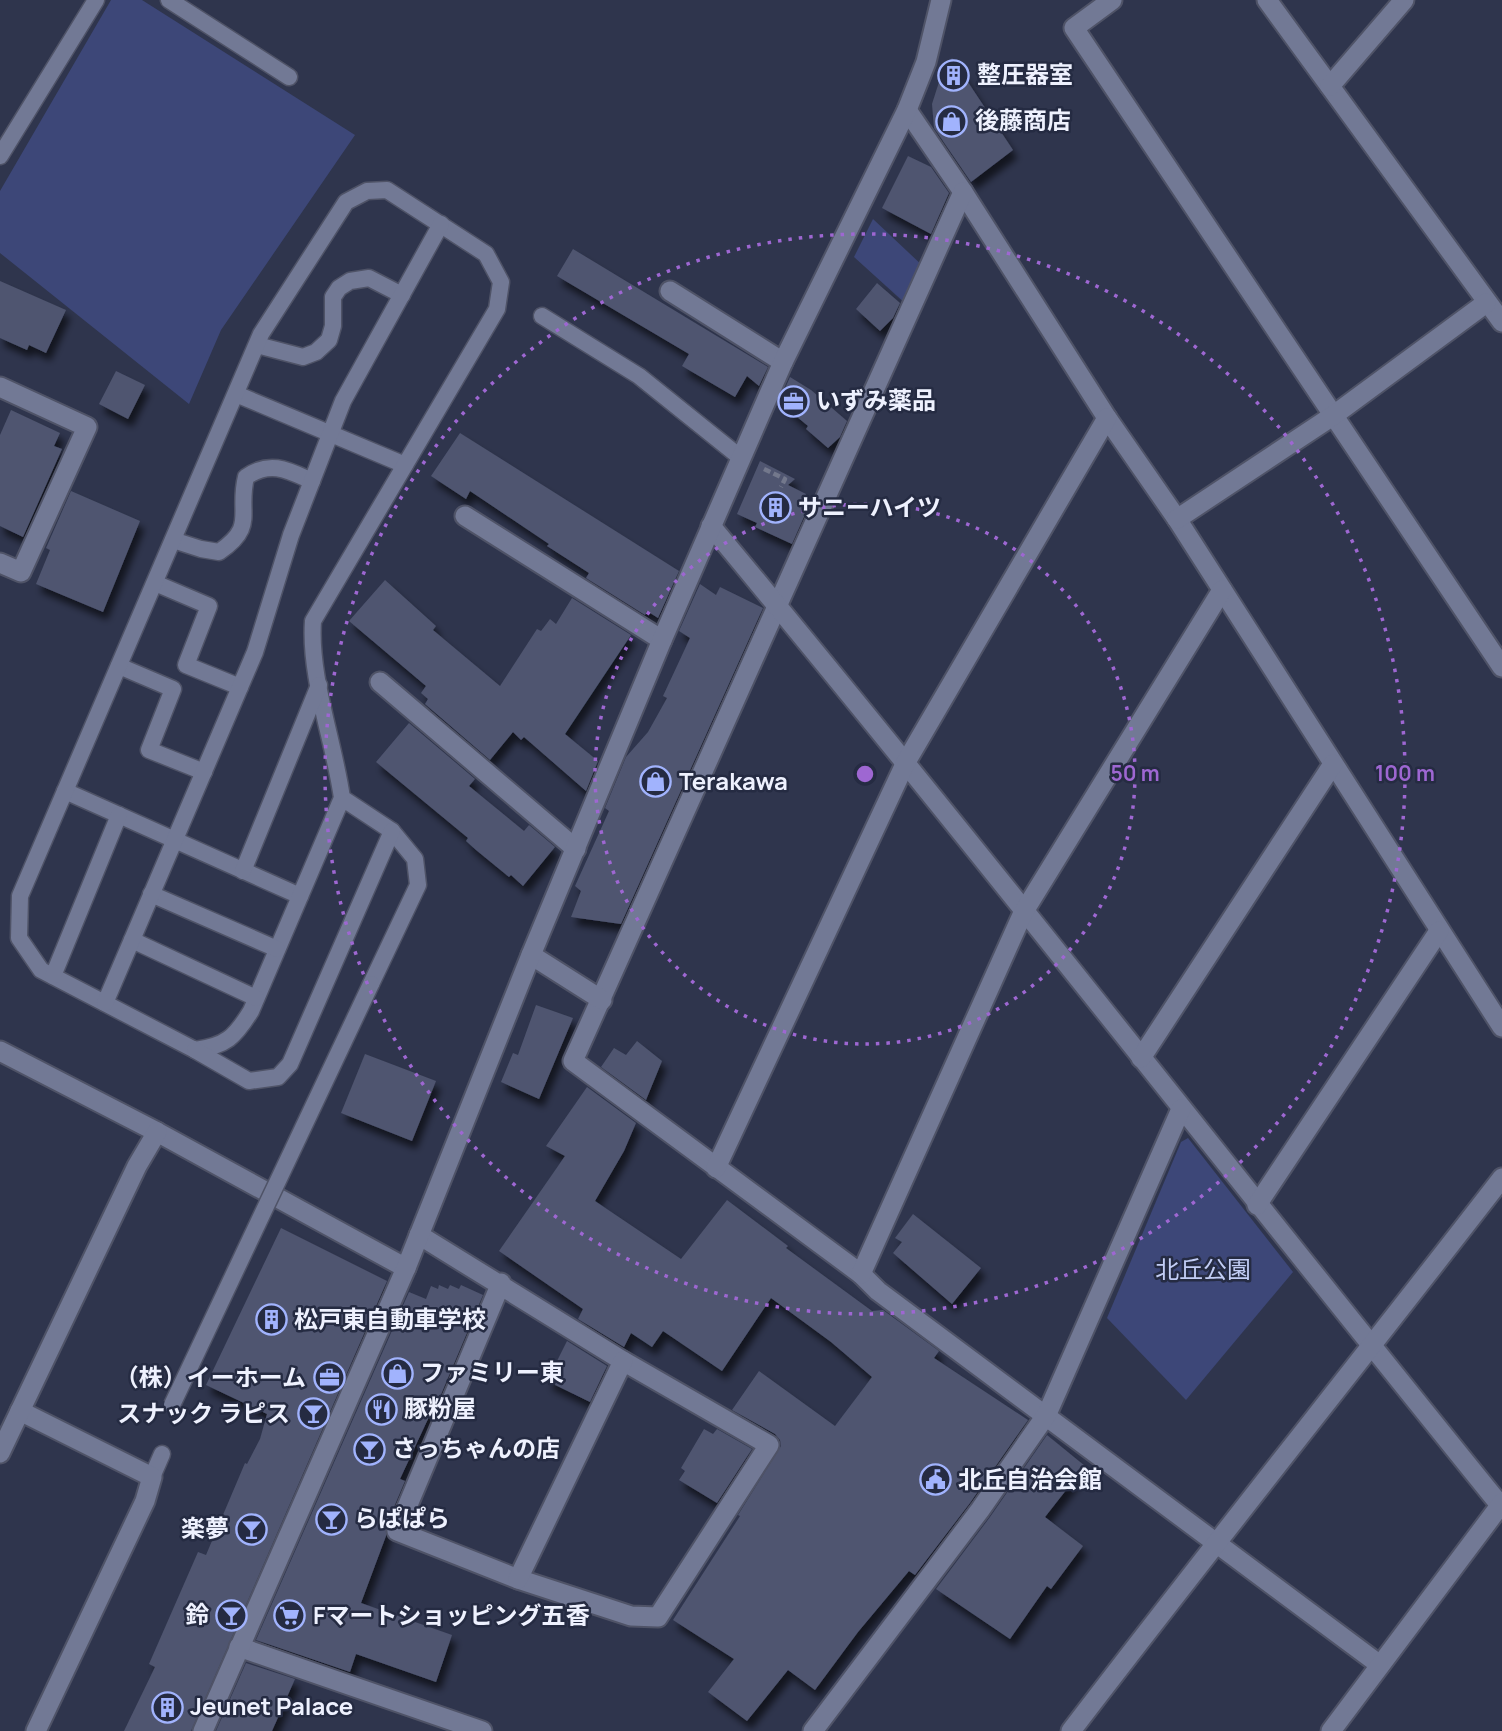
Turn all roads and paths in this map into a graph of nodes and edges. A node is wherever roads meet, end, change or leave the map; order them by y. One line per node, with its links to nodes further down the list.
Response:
1 (96, 0): 10 (lane)
2 (169, 0): 7 (lane)
3 (941, 0): 9 (street)
4 (1112, 0): 22 (street)
5 (1267, 0): 8 (street)
6 (1404, 0): 8 (street)
7 (289, 76)
8 (1329, 86): 15 (street)
9 (907, 110): 11 (street); 19 (street)
10 (0, 156)
11 (963, 192): 23 (street); 37 (street)
12 (441, 224): 14 (lane); 18 (lane); 26 (lane)
13 (670, 291): 19 (street)
14 (402, 295): 18 (lane); 24 (lane)
15 (1486, 303): 17 (street); 22 (street)
16 (542, 316): 25 (lane)
17 (1502, 322)
18 (257, 345): 21 (lane)
19 (783, 362): 25 (street)
20 (0, 387): 34 (street)
21 (236, 394): 24 (lane); 33 (lane)
22 (1334, 415): 31 (street); 40 (street)
23 (1107, 418): 31 (street); 44 (street)
24 (330, 434): 26 (lane); 28 (lane)
25 (741, 458): 32 (street)
26 (405, 465): 42 (lane)
27 (760, 467): 29 (path)
28 (312, 481): 33 (lane); 43 (lane)
29 (781, 488)
30 (465, 516): 38 (street)
31 (1177, 519): 36 (street)
32 (711, 526): 37 (street); 38 (street)
33 (173, 540): 35 (lane)
34 (0, 563)
35 (155, 583): 39 (lane); 43 (lane)
36 (1222, 590): 45 (street); 56 (street)
37 (778, 607): 44 (street); 63 (street)
38 (662, 640): 52 (street)
39 (119, 666): 46 (lane); 47 (lane)
40 (1502, 667)
41 (380, 682): 52 (street)
42 (319, 685): 48 (lane); 53 (lane)
43 (240, 687): 46 (lane)
44 (906, 762): 56 (street); 71 (street)
45 (1333, 764): 57 (street); 68 (street)
46 (204, 772): 51 (lane)
47 (65, 792): 49 (lane); 61 (lane)
48 (342, 798): 50 (lane); 55 (lane)
49 (119, 815): 51 (lane); 61 (lane)
50 (391, 831): 66 (lane); 80 (lane, bridge)
51 (174, 840): 53 (lane); 54 (lane)
52 (576, 849): 60 (street)
53 (243, 870): 55 (lane)
54 (152, 894): 58 (lane); 59 (lane)
55 (300, 896): 59 (lane)
56 (1023, 913): 68 (street); 76 (street)
57 (1439, 932): 65 (street); 73 (street)
58 (132, 940): 62 (lane); 64 (lane)
59 (277, 949): 62 (lane)
60 (531, 955): 63 (street); 74 (street)
61 (54, 976): 64 (lane)
62 (256, 998): 66 (lane)
63 (601, 1000): 71 (street)
64 (105, 1003): 66 (lane)
65 (1502, 1027)
66 (195, 1050)
67 (0, 1051): 70 (street)
68 (1141, 1058): 69 (street)
69 (1181, 1109): 73 (street); 82 (street)
70 (157, 1132): 75 (street); 81 (street)
71 (716, 1168): 76 (street)
72 (1502, 1178): 78 (street)
73 (1257, 1205): 78 (street)
74 (419, 1234): 75 (street); 77 (street)
75 (406, 1268): 89 (street)
76 (861, 1274): 82 (street)
77 (501, 1283): 79 (street); 88 (street)
78 (1372, 1347): 86 (street); 87 (street)
79 (623, 1360): 88 (street); 88 (street)
80 (172, 1405)
81 (20, 1411): 83 (street); 85 (street)
82 (1046, 1415): 87 (street); 94 (street)
83 (0, 1453)
84 (162, 1454): 85 (lane)
85 (152, 1477): 91 (street)
86 (1501, 1504): 90 (street)
87 (1216, 1541): 90 (street); 95 (street)
88 (517, 1578)
89 (239, 1647): 92 (street); 93 (street)
90 (1380, 1665): 96 (street)
91 (36, 1731)
92 (203, 1731)
93 (481, 1731)
94 (813, 1731)
95 (1071, 1731)
96 (1332, 1731)

